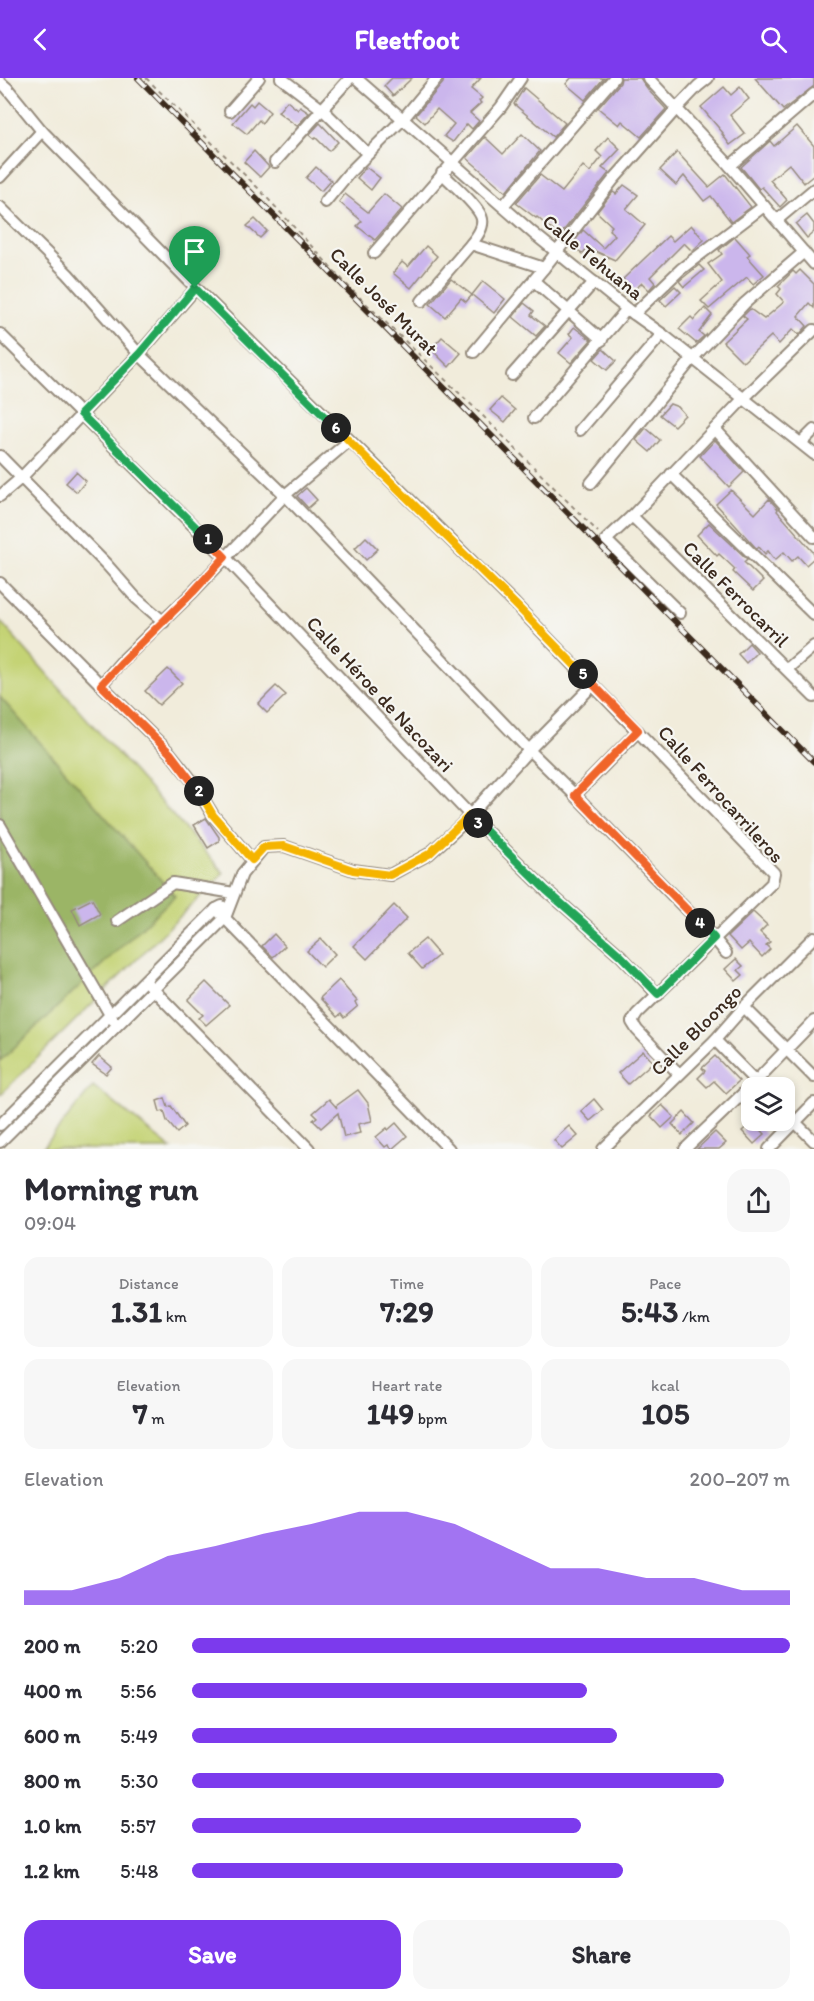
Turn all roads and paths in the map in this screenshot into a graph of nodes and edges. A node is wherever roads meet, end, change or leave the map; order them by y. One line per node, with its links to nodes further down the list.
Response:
1 (146, 78): 67 (path, Calle José Murat)
2 (259, 78): 14 (street)
3 (281, 78): 15 (street)
4 (350, 78): 15 (street)
5 (356, 78): 16 (street, Calle Tehuana)
6 (437, 78): 16 (street)
7 (521, 78): 19 (street)
8 (614, 78): 26 (street)
9 (648, 78): 13 (street)
10 (708, 78): 13 (street)
11 (0, 82): 17 (street, Calle Ferrocarrileros)
12 (814, 94): 21 (street)
13 (677, 108): 21 (street); 31 (street)
14 (230, 111)
15 (323, 111): 18 (street); 20 (street)
16 (403, 118): 18 (street); 19 (street, Calle Tehuana)
17 (42, 131): 23 (street); 38 (street, Calle Ferrocarrileros)
18 (368, 154): 25 (street)
19 (452, 161): 22 (street); 26 (street, Calle Tehuana)
20 (275, 162)
21 (730, 166): 27 (street)
22 (442, 173): 30 (street); 33 (street)
23 (0, 177)
24 (814, 189): 29 (street)
25 (326, 202)
26 (503, 206): 31 (street, Calle Tehuana)
27 (764, 206): 29 (street); 41 (street)
28 (0, 207): 47 (street)
29 (777, 220): 32 (street)
30 (471, 244): 35 (street); 39 (street)
31 (558, 252): 35 (street); 37 (street, Calle Tehuana)
32 (804, 252): 34 (street); 48 (street)
33 (374, 253)
34 (814, 264)
35 (544, 268): 36 (street)
36 (534, 281): 40 (street); 46 (street)
37 (594, 282): 40 (street); 41 (street, Calle Tehuana)
38 (195, 288): 47 (street); 56 (street, Calle Ferrocarrileros)
39 (422, 301)
40 (570, 311): 45 (street); 49 (street)
41 (631, 311): 44 (street, Calle Tehuana); 45 (street)
42 (814, 330): 50 (street)
43 (0, 334): 51 (street, Calle Héroe de Nacozari)
44 (662, 334): 48 (street, Calle Tehuana); 54 (street)
45 (602, 340): 52 (street)
46 (474, 351)
47 (139, 354): 51 (street); 63 (street)
48 (693, 358): 50 (street, Calle Tehuana); 62 (street)
49 (512, 375)
50 (743, 399): 53 (street); 57 (street, Calle Tehuana)
51 (81, 414): 61 (street); 68 (street, Calle Héroe de Nacozari)
52 (534, 418)
53 (715, 429): 60 (street); 66 (street)
54 (580, 430)
55 (814, 430): 57 (street)
56 (349, 441): 63 (street); 76 (street, Calle Ferrocarrileros)
57 (801, 443): 58 (street, Calle Tehuana)
58 (814, 454)
59 (0, 456): 61 (street)
60 (671, 474): 65 (street); 71 (street)
61 (21, 478): 64 (street); 72 (street)
62 (591, 483)
63 (285, 495): 68 (street); 79 (street)
64 (0, 496)
65 (632, 516): 67 (street); 74 (street, Calle Ferrocarril)
66 (814, 537)
67 (606, 540): 70 (street)
68 (225, 557): 72 (street); 81 (street, Calle Héroe de Nacozari)
69 (0, 583): 75 (street)
70 (680, 613)
71 (814, 615)
72 (164, 622): 75 (street)
73 (814, 646): 74 (street)
74 (787, 669): 77 (street, Calle Ferrocarril)
75 (101, 685): 83 (street)
76 (593, 685): 78 (street, Calle Ferrocarrileros); 79 (street)
77 (814, 697)
78 (638, 730): 80 (street); 89 (street, Calle Ferrocarrileros)
79 (529, 750): 80 (street); 81 (street)
80 (575, 795): 89 (street)
81 (470, 815): 83 (street); 93 (street, Calle Héroe de Nacozari)
82 (0, 825): 95 (street)
83 (252, 860): 84 (street)
84 (232, 898): 85 (street); 86 (street); 87 (street)
85 (216, 909): 86 (street); 91 (street)
86 (225, 918): 92 (street); 111 (street)
87 (117, 921)
88 (814, 937): 94 (street, Calle Bloongo)
89 (714, 938): 90 (street); 93 (street, Calle Ferrocarrileros)
90 (726, 953)
91 (144, 981): 92 (street); 95 (street)
92 (153, 990): 97 (street); 110 (street)
93 (658, 994): 100 (street, Calle Ferrocarrileros)
94 (744, 1007): 98 (street, Calle Bloongo); 99 (street)
95 (109, 1016): 97 (street); 107 (street)
96 (814, 1020): 99 (street)
97 (118, 1025): 109 (street)
98 (715, 1040): 100 (street, Calle Bloongo); 101 (street)
99 (786, 1050): 102 (street); 103 (street)
100 (679, 1074): 112 (street, Calle Bloongo)
101 (752, 1077)
102 (765, 1077)
103 (814, 1077)
104 (741, 1100): 113 (street)
105 (814, 1103): 106 (street)
106 (796, 1123): 108 (street); 114 (street)
107 (0, 1125)
108 (814, 1141)
109 (0, 1142)
110 (309, 1149)
111 (449, 1149)
112 (603, 1149)
113 (685, 1149)
114 (769, 1149)

